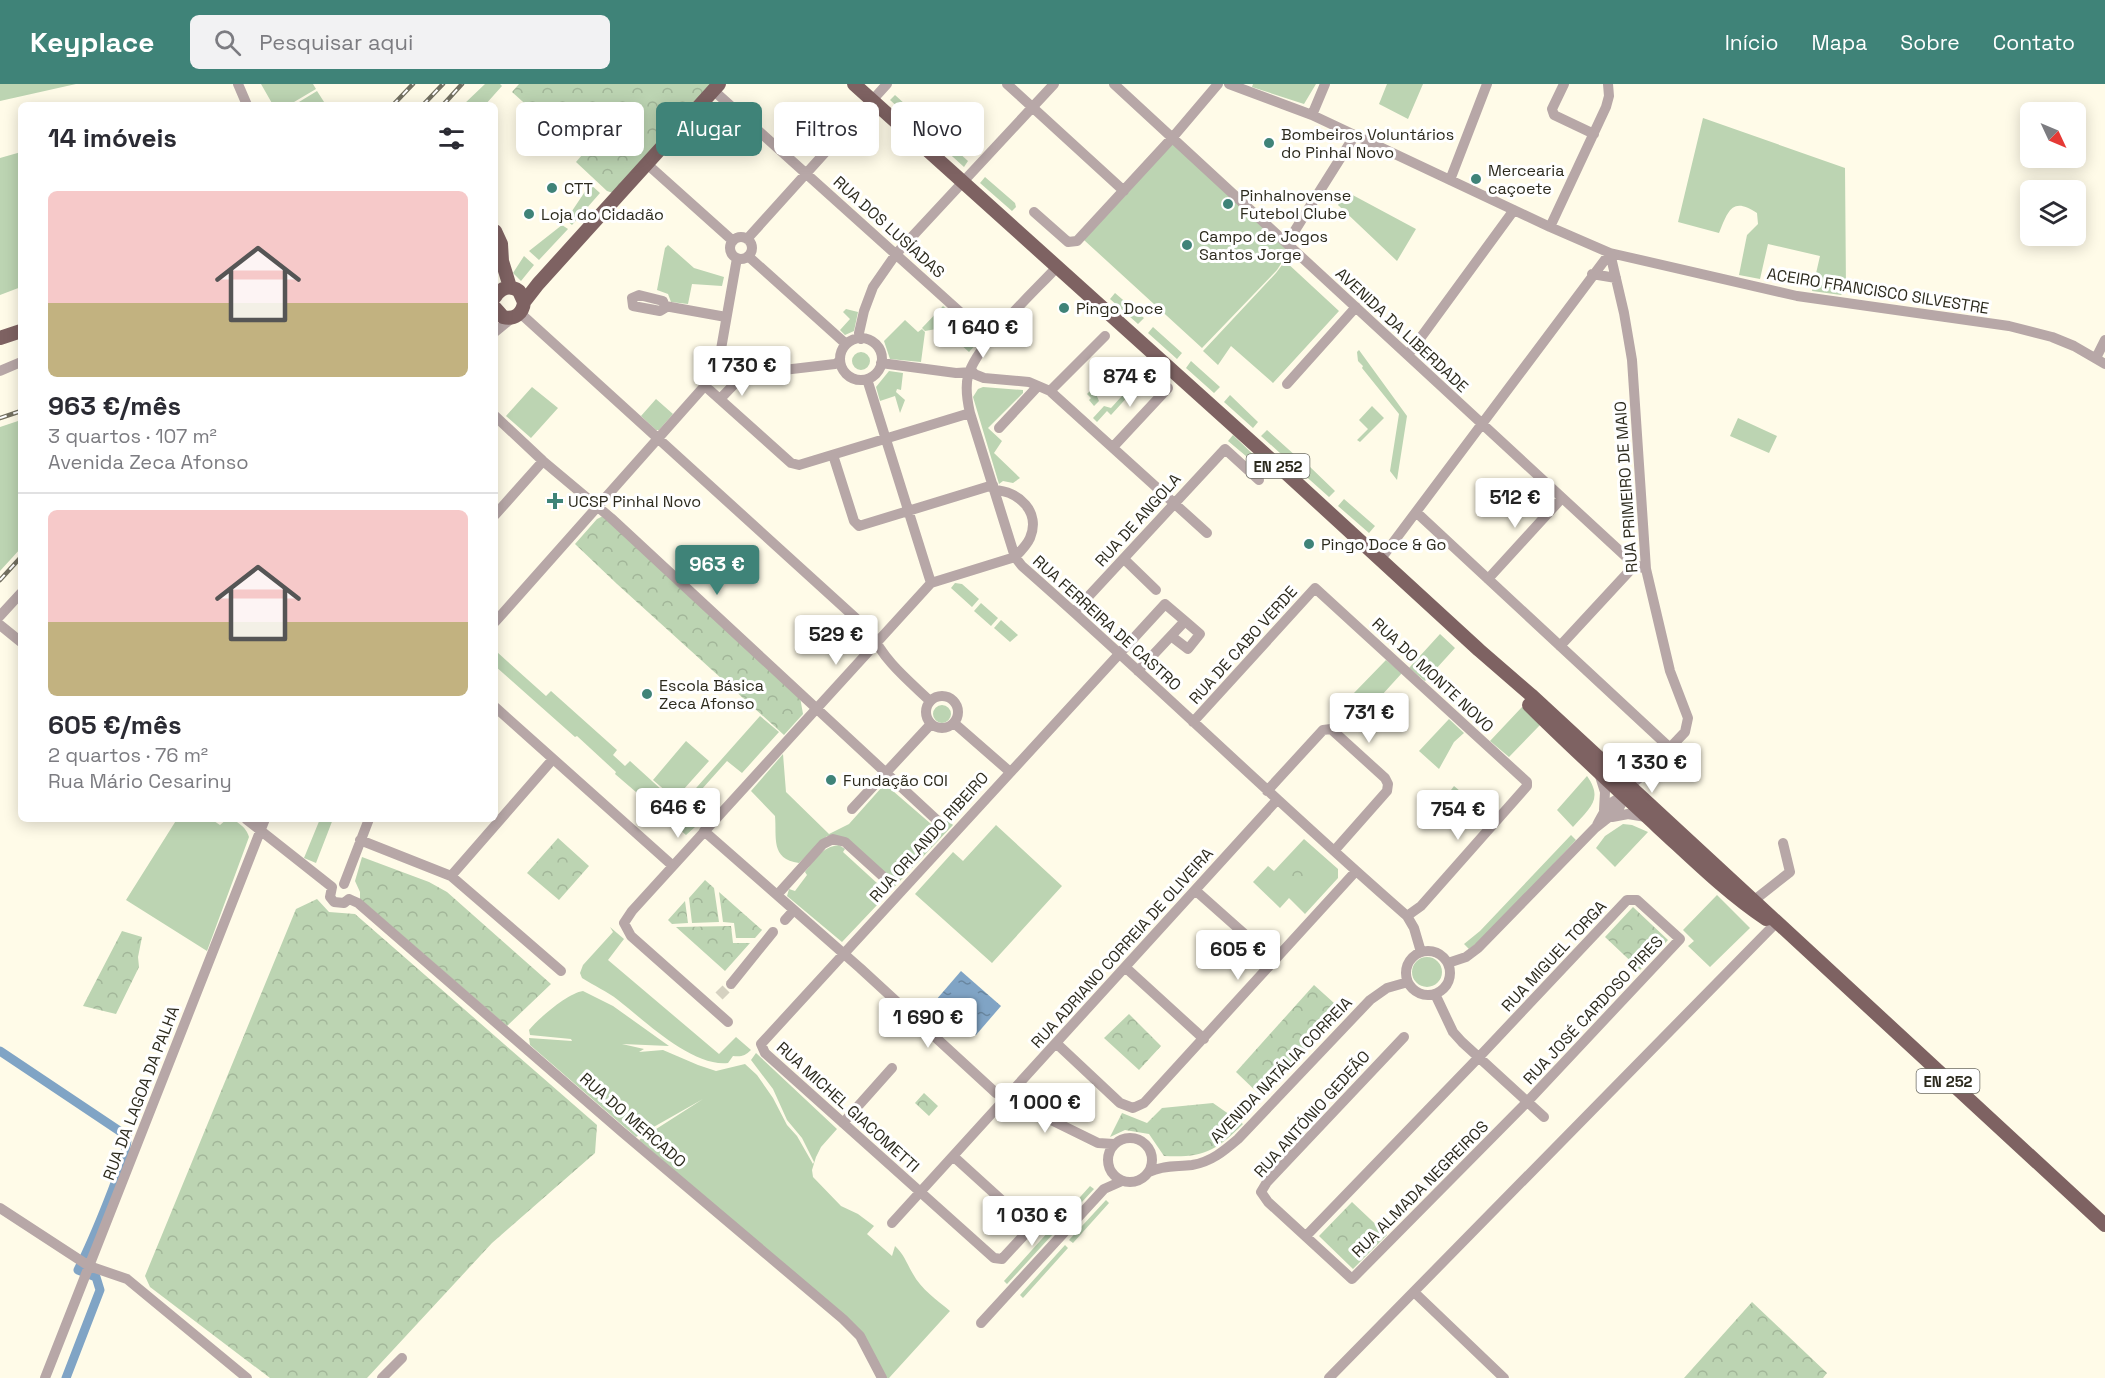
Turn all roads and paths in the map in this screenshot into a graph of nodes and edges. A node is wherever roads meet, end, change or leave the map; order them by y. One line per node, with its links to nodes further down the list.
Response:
1 (238, 84): 15 (street)
2 (854, 84): 14 (main road, EN 252)
3 (887, 84): 14 (street)
4 (1008, 84): 16 (street)
5 (1054, 84): 16 (street)
6 (1114, 84): 20 (street, AVENIDA DA LIBERDADE)
7 (1218, 84): 20 (street)
8 (1228, 84): 17 (street, ACEIRO FRANCISCO SILVESTRE)
9 (1325, 84): 17 (street)
10 (1487, 84): 23 (street)
11 (1564, 84): 18 (street)
12 (1608, 84): 18 (street)
13 (716, 87): 21 (main road); 22 (street, RUA DOS LUSÍADAS)
14 (872, 101): 22 (street); 24 (main road, EN 252)
15 (246, 102)
16 (1033, 107): 24 (street); 25 (street)
17 (1312, 115): 19 (street, ACEIRO FRANCISCO SILVESTRE)
18 (1594, 134): 28 (street)
19 (1355, 135): 23 (street, ACEIRO FRANCISCO SILVESTRE); 32 (street)
20 (1173, 137): 25 (street); 32 (street, AVENIDA DA LIBERDADE)
21 (647, 164): 31 (street); 42 (main road)
22 (806, 172): 30 (street); 34 (street, RUA DOS LUSÍADAS)
23 (1450, 180): 26 (street, ACEIRO FRANCISCO SILVESTRE)
24 (963, 182): 34 (street); 37 (main road, EN 252)
25 (1124, 191): 27 (street)
26 (1514, 210): 28 (street, ACEIRO FRANCISCO SILVESTRE); 56 (street)
27 (1034, 212)
28 (1550, 227): 33 (street, ACEIRO FRANCISCO SILVESTRE)
29 (498, 238): 36 (main road)
30 (747, 239): 31 (street); 35 (street)
31 (733, 241): 35 (street)
32 (1287, 243): 44 (street, AVENIDA DA LIBERDADE)
33 (1610, 252): 38 (street); 39 (street, RUA PRIMEIRO DE MAIO); 58 (street, ACEIRO FRANCISCO SILVESTRE)
34 (896, 254): 51 (street); 52 (street, RUA DOS LUSÍADAS)
35 (743, 257): 46 (street); 54 (street)
36 (502, 261): 40 (main road); 42 (main road)
37 (1057, 267): 52 (street, RUA FERREIRA DE CASTRO); 94 (main road, EN 252)
38 (1592, 274): 39 (street); 76 (street)
39 (1616, 278): 95 (street, RUA PRIMEIRO DE MAIO)
40 (498, 282)
41 (498, 294): 42 (main road)
42 (517, 302): 45 (main road); 47 (street); 78 (street)
43 (665, 306): 46 (street)
44 (1356, 308): 56 (street, AVENIDA DA LIBERDADE); 67 (street)
45 (498, 311)
46 (726, 316): 61 (street)
47 (498, 328)
48 (18, 332): 50 (main road)
49 (1105, 336): 71 (street)
50 (0, 338)
51 (861, 339): 54 (street); 60 (street)
52 (990, 339): 55 (street, RUA FERREIRA DE CASTRO)
53 (2105, 340): 58 (street)
54 (846, 344): 57 (street)
55 (978, 354): 63 (street, RUA FERREIRA DE CASTRO); 65 (street)
56 (1408, 355): 76 (street, AVENIDA DA LIBERDADE)
57 (840, 361): 64 (street); 66 (street)
58 (2100, 361)
59 (18, 363): 62 (street)
60 (881, 363): 63 (street); 66 (street)
61 (717, 366): 64 (street); 68 (street)
62 (0, 371)
63 (969, 372): 65 (street); 72 (street, RUA FERREIRA DE CASTRO)
64 (743, 375): 73 (street)
65 (989, 377): 69 (street); 72 (street)
66 (867, 379): 79 (street)
67 (1287, 384)
68 (705, 386): 73 (street); 78 (street)
69 (1038, 386): 71 (street); 77 (street)
70 (1168, 388): 80 (street)
71 (1050, 391): 80 (street)
72 (966, 394): 74 (street, RUA FERREIRA DE CASTRO)
73 (720, 399): 81 (street)
74 (970, 413): 79 (street); 84 (street, RUA FERREIRA DE CASTRO)
75 (498, 419): 82 (street)
76 (1483, 425): 85 (street, AVENIDA DA LIBERDADE); 90 (street)
77 (999, 428)
78 (658, 440): 87 (street); 108 (street)
79 (886, 440): 81 (street); 89 (street)
80 (1113, 447): 86 (street)
81 (833, 455): 89 (street)
82 (543, 461): 87 (street); 88 (street)
83 (1258, 480): 86 (street, RUA DE ANGOLA)
84 (993, 488): 89 (street); 92 (street, RUA FERREIRA DE CASTRO); 92 (street)
85 (1562, 498): 95 (street, AVENIDA DA LIBERDADE); 96 (street)
86 (1174, 503): 91 (street); 93 (street, RUA DE ANGOLA)
87 (598, 507): 103 (street); 114 (street)
88 (498, 512)
89 (908, 512): 97 (street)
90 (1416, 512): 94 (street); 96 (street)
91 (1208, 533)
92 (1015, 557): 97 (street); 101 (street, RUA FERREIRA DE CASTRO)
93 (1124, 559): 99 (street); 101 (street, RUA DE ANGOLA)
94 (1380, 560): 110 (main road, EN 252)
95 (1640, 567): 109 (street); 119 (street, RUA PRIMEIRO DE MAIO)
96 (1488, 579): 109 (street)
97 (931, 583): 108 (street)
98 (1315, 588): 116 (street, RUA DE CABO VERDE); 150 (street, RUA DO MONTE NOVO)
99 (1156, 590)
100 (18, 596): 102 (street)
101 (1074, 612): 111 (street, RUA FERREIRA DE CASTRO)
102 (0, 616)
103 (498, 619)
104 (1185, 621): 106 (street); 106 (street); 111 (street, RUA ORLANDO RIBEIRO)
105 (0, 625): 107 (street)
106 (1171, 636): 112 (street)
107 (18, 640)
108 (876, 645): 113 (street); 114 (street)
109 (1560, 646): 119 (street)
110 (1479, 650): 123 (main road, EN 252); 125 (main road, EN 252)
111 (1118, 653): 112 (street, RUA FERREIRA DE CASTRO); 121 (street, RUA ORLANDO RIBEIRO)
112 (1138, 671): 116 (street, RUA FERREIRA DE CASTRO)
113 (930, 701): 117 (street); 118 (street)
114 (817, 707): 122 (street); 135 (street)
115 (498, 710): 120 (street)
116 (1193, 722): 124 (street, RUA FERREIRA DE CASTRO)
117 (954, 723): 118 (street); 121 (street)
118 (931, 724): 122 (street)
119 (1670, 748): 125 (street, RUA PRIMEIRO DE MAIO)
120 (553, 759): 139 (street); 141 (street)
121 (1009, 771): 156 (street, RUA ORLANDO RIBEIRO)
122 (886, 772): 127 (street); 133 (street)
123 (1599, 773): 125 (main road, EN 252); 129 (street)
124 (1267, 791): 126 (street, RUA FERREIRA DE CASTRO); 138 (street)
125 (1629, 792): 128 (main road, EN 252); 129 (street); 148 (main road, EN 252)
126 (1276, 800): 138 (street, RUA FERREIRA DE CASTRO); 145 (street, RUA ADRIANO CORREIA DE OLIVEIRA)
127 (852, 809)
128 (1647, 817): 129 (street); 148 (main road, EN 252)
129 (1600, 821): 158 (street)
130 (250, 822): 134 (street)
131 (264, 822): 134 (street, RUA DA LAGOA DA PALHA)
132 (368, 822): 136 (street)
133 (940, 823)
134 (261, 830): 144 (street); 191 (street, RUA DA LAGOA DA PALHA)
135 (704, 831): 139 (street); 146 (street)
136 (360, 840): 141 (street); 143 (street)
137 (1783, 843): 148 (street)
138 (1334, 851): 140 (street, RUA FERREIRA DE CASTRO)
139 (674, 866): 165 (street)
140 (1356, 871): 150 (street, RUA FERREIRA DE CASTRO); 157 (street)
141 (451, 876): 160 (street)
142 (888, 881): 146 (street)
143 (344, 884): 144 (street); 147 (street)
144 (332, 887): 147 (street)
145 (1195, 890): 157 (street); 159 (street, RUA ADRIANO CORREIA DE OLIVEIRA)
146 (777, 894): 149 (street)
147 (349, 898): 198 (street, RUA DO MERCADO)
148 (1752, 904): 152 (main road, EN 252)
149 (794, 910): 151 (street); 156 (street)
150 (1407, 916): 155 (street, RUA FERREIRA DE CASTRO)
151 (785, 920)
152 (1776, 923): 189 (main road, EN 252); 192 (street)
153 (774, 932): 162 (street)
154 (1680, 939): 171 (street, RUA MIGUEL TORGA); 174 (street, RUA JOSÉ CARDOSO PIRES)
155 (1421, 952): 158 (street); 161 (street)
156 (844, 953): 169 (street, RUA ORLANDO RIBEIRO); 173 (street)
157 (1275, 961): 168 (street)
158 (1448, 963): 163 (street)
159 (1125, 967): 168 (street); 170 (street, RUA ADRIANO CORREIA DE OLIVEIRA)
160 (561, 971)
161 (1408, 982): 163 (street); 182 (street, AVENIDA NATÁLIA CORREIA)
162 (731, 984)
163 (1435, 994): 171 (street)
164 (719, 996): 165 (street)
165 (709, 1004): 166 (street)
166 (728, 1022)
167 (1404, 1037): 190 (street, RUA ANTÓNIO GEDEÃO)
168 (1204, 1039): 170 (street)
169 (763, 1041): 176 (street, RUA MICHEL GIACOMETTI)
170 (1056, 1043): 173 (street, RUA ADRIANO CORREIA DE OLIVEIRA)
171 (1480, 1056): 174 (street); 190 (street, RUA MIGUEL TORGA)
172 (892, 1068): 176 (street)
173 (1005, 1098): 177 (street); 180 (street, RUA ADRIANO CORREIA DE OLIVEIRA)
174 (1528, 1101): 175 (street); 190 (street, RUA ALMADA NEGREIROS)
175 (1544, 1117)
176 (843, 1123): 186 (street, RUA MICHEL GIACOMETTI)
177 (1098, 1143): 178 (street); 181 (street)
178 (1114, 1144): 179 (street); 181 (street)
179 (1153, 1155): 182 (street); 183 (street)
180 (953, 1156): 186 (street, RUA ADRIANO CORREIA DE OLIVEIRA); 186 (street, RUA MICHEL GIACOMETTI)
181 (1108, 1163): 184 (street); 185 (street)
182 (1170, 1166): 183 (street, AVENIDA NATÁLIA CORREIA)
183 (1149, 1172): 184 (street)
184 (1122, 1181): 185 (street)
185 (1104, 1189): 193 (street)
186 (920, 1193): 188 (street, RUA ADRIANO CORREIA DE OLIVEIRA)
187 (0, 1208): 191 (street)
188 (892, 1223)
189 (2105, 1225)
190 (1306, 1236)
191 (89, 1266): 195 (street, RUA DA LAGOA DA PALHA); 196 (street)
192 (1414, 1292): 199 (street); 200 (street)
193 (981, 1323)
194 (402, 1358): 197 (street)
195 (45, 1378)
196 (247, 1378)
197 (382, 1378)
198 (882, 1378)
199 (1329, 1378)
200 (1504, 1378)

